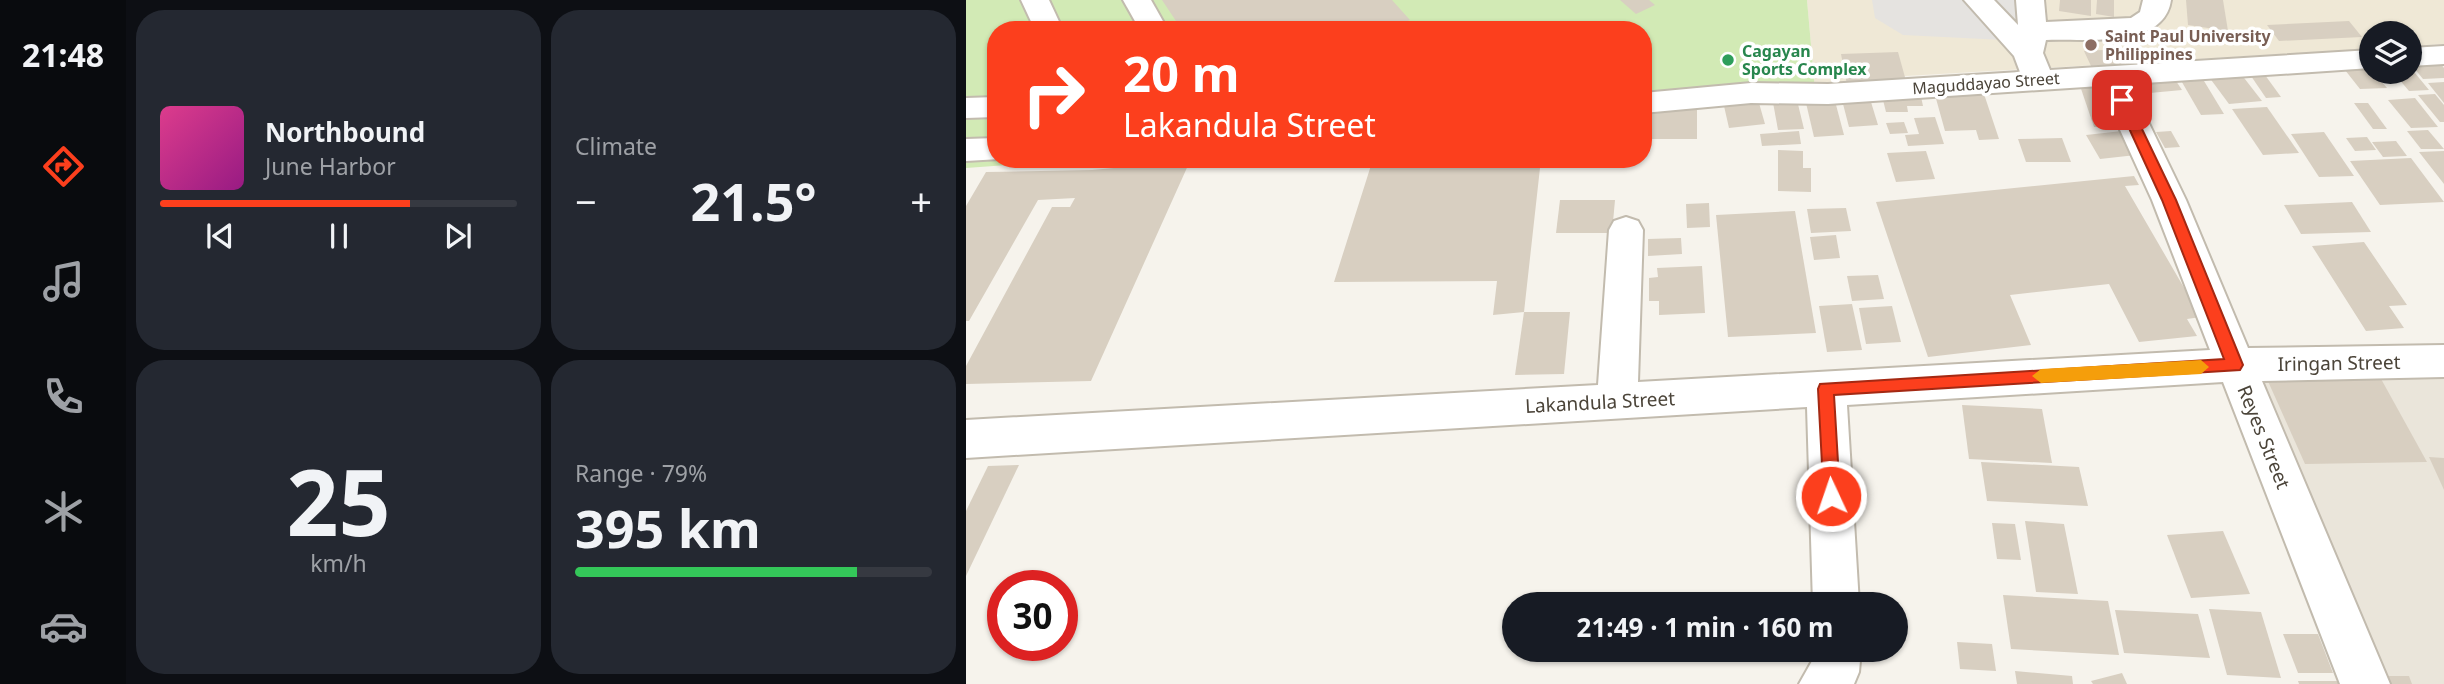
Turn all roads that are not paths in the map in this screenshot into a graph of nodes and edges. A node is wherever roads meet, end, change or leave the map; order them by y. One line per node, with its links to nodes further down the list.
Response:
1 (1035, 0): 6 (street)
2 (1137, 0): 7 (street)
3 (1978, 0): 8 (street)
4 (2030, 0): 8 (street)
5 (2157, 0): 8 (street)
6 (1045, 21)
7 (1149, 21)
8 (2033, 55): 12 (street, Maguddayao Street); 13 (street, Maguddayao Street)
9 (2444, 55): 10 (street)
10 (2422, 56)
11 (2359, 60): 12 (street, Maguddayao Street)
12 (2110, 74): 18 (street, Reyes Street)
13 (1652, 102)
14 (987, 149): 15 (street)
15 (966, 150)
16 (1626, 230): 20 (street)
17 (2444, 361): 18 (street, Iringan Street)
18 (2234, 365): 19 (street, Lakandula Street); 25 (street, Reyes Street)
19 (1826, 389): 20 (street, Lakandula Street); 22 (street)
20 (1617, 401): 21 (street, Lakandula Street)
21 (966, 439)
22 (1835, 592)
23 (1836, 662): 24 (street)
24 (1824, 684)
25 (2365, 684)

